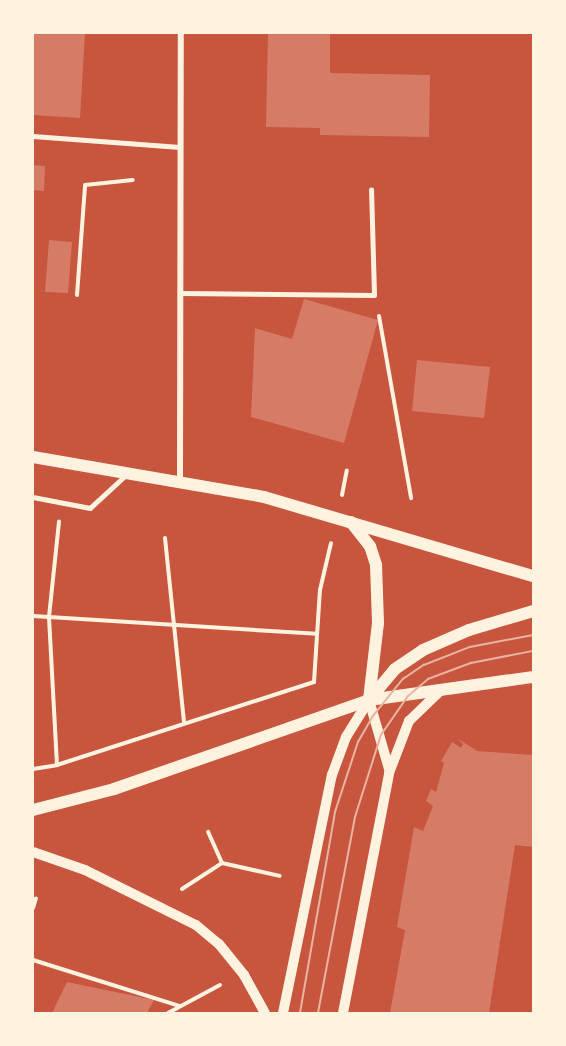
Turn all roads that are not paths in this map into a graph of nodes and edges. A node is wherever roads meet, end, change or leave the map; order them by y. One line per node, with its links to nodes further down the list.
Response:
1 (181, 33): 3 (street)
2 (33, 136): 3 (lane)
3 (180, 147): 5 (street)
4 (371, 190): 5 (lane)
5 (181, 293): 8 (street)
6 (33, 457): 7 (main road)
7 (128, 472): 8 (main road); 9 (lane)
8 (180, 481): 10 (main road)
9 (33, 497)
10 (351, 521): 11 (main road); 15 (main road)
11 (533, 576)
12 (533, 611): 15 (main road)
13 (533, 677): 14 (main road)
14 (439, 692): 15 (main road); 16 (street)
15 (369, 700): 16 (street); 17 (main road); 20 (street)
16 (389, 773): 21 (street)
17 (33, 810)
18 (33, 852): 19 (street)
19 (265, 1013)
20 (283, 1013)
21 (344, 1013)

